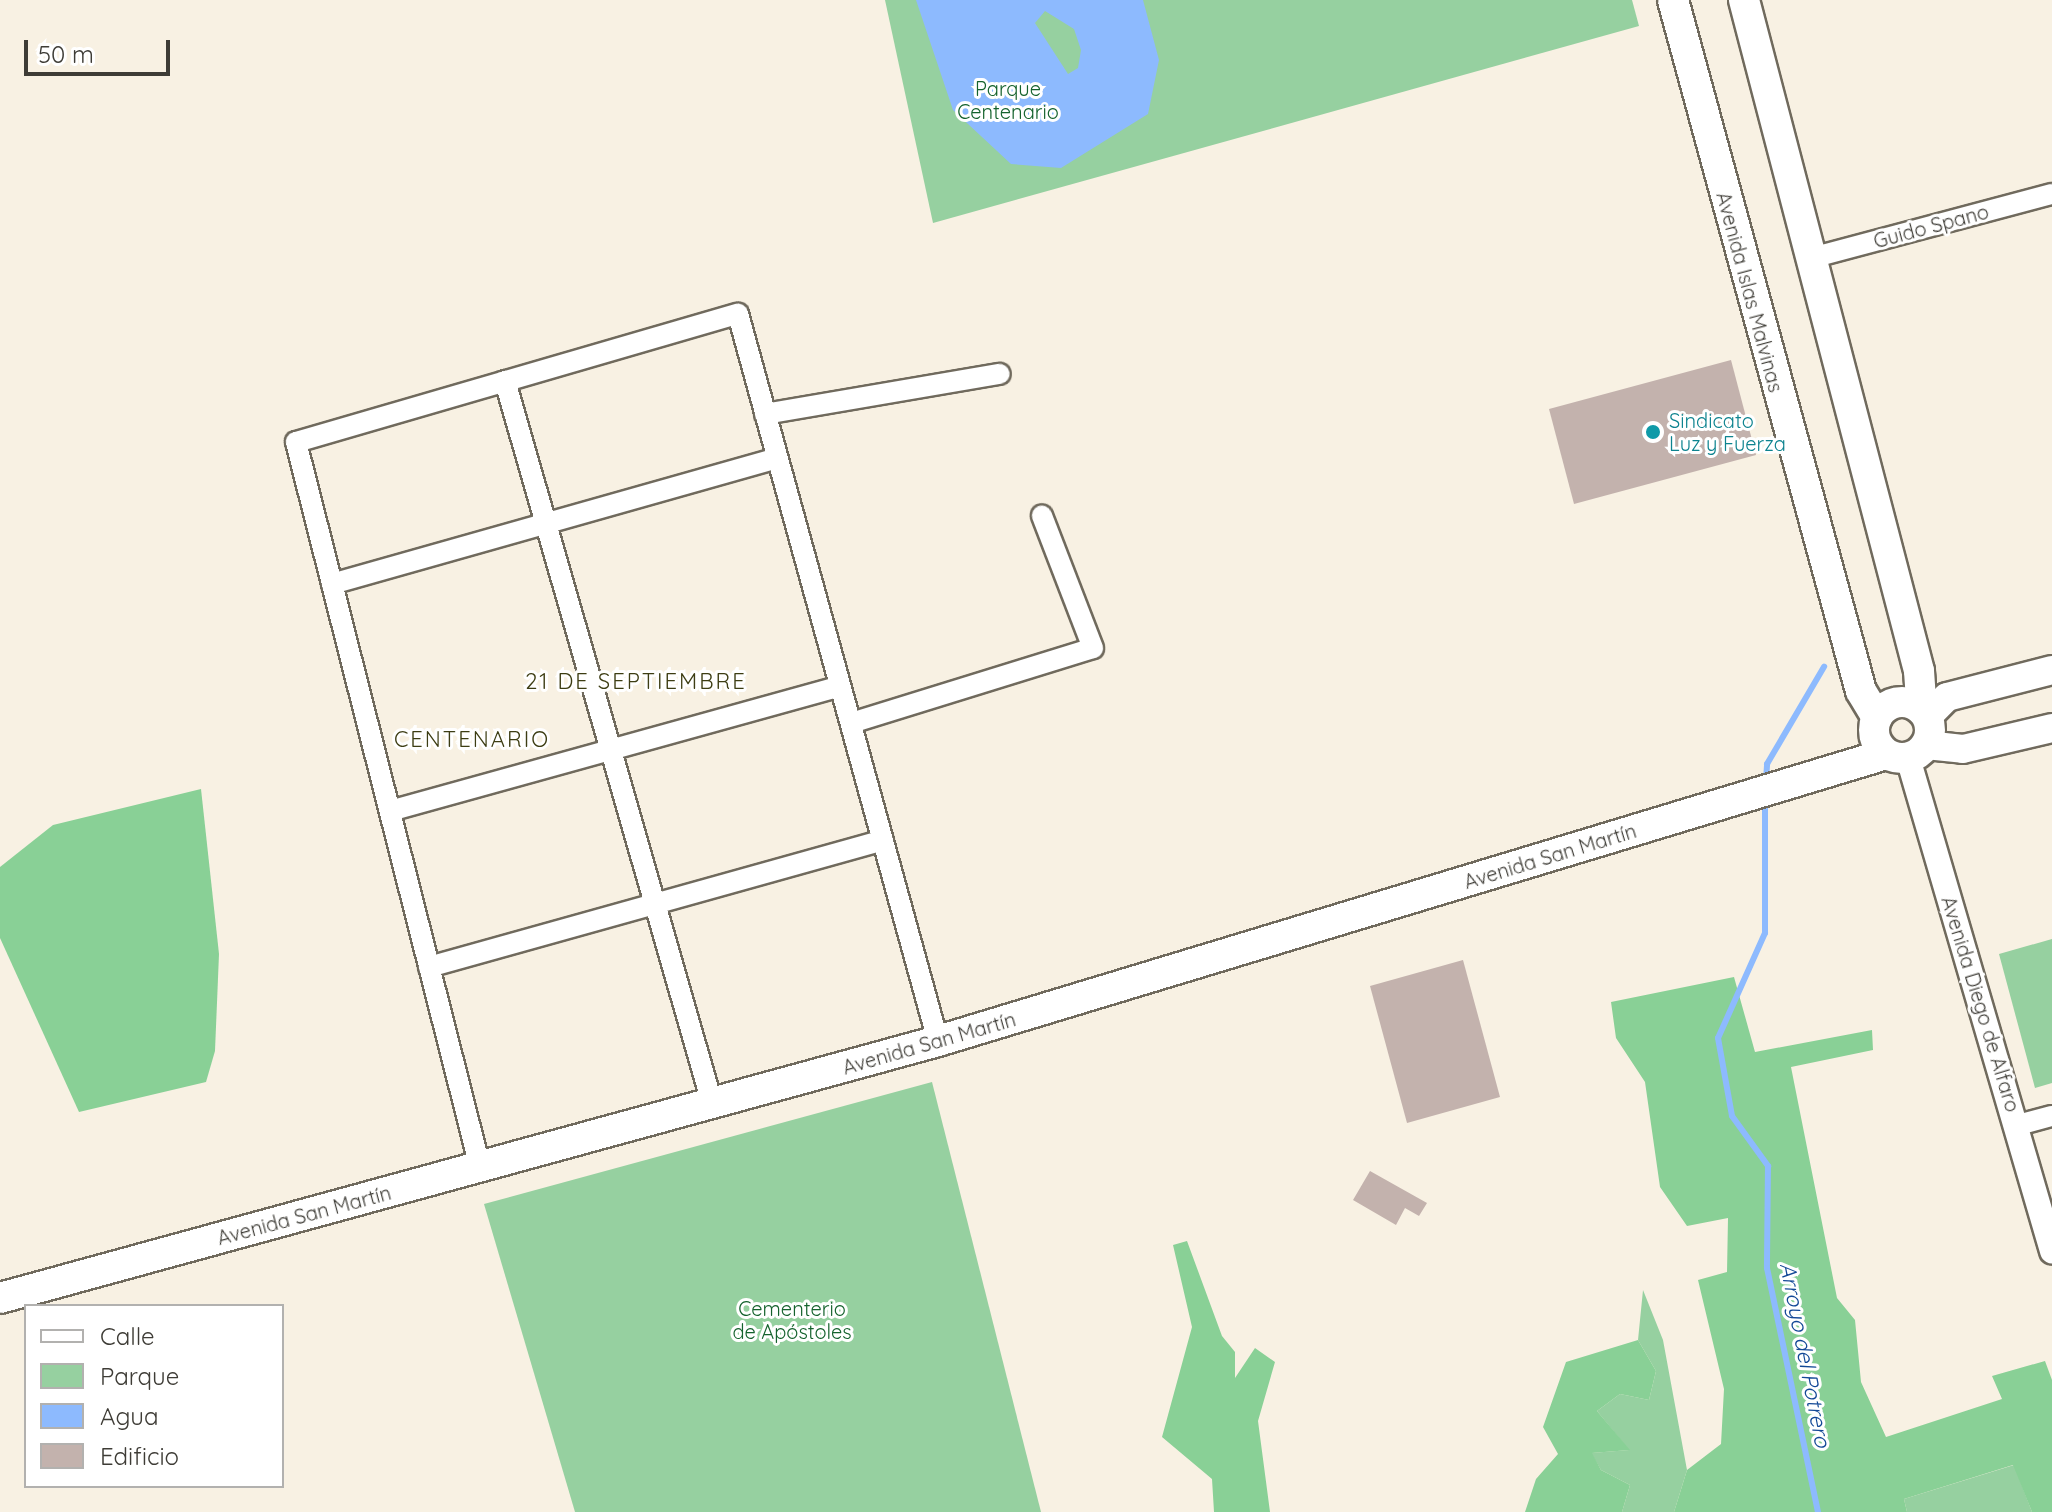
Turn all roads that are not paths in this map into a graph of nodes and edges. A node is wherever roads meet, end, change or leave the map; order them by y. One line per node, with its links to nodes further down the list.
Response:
1 (1673, 0): 16 (main road, Avenida Islas Malvinas)
2 (1744, 0): 4 (main road)
3 (2052, 194): 4 (street, Guido Spano)
4 (1811, 258): 16 (main road)
5 (1000, 374): 7 (street)
6 (505, 381): 7 (street); 10 (street); 11 (street)
7 (765, 414): 8 (street)
8 (775, 459): 10 (street); 13 (street)
9 (1042, 516): 14 (street)
10 (547, 526): 11 (street); 17 (street)
11 (332, 584): 18 (street)
12 (2052, 670): 16 (main road)
13 (840, 686): 14 (street); 17 (street)
14 (851, 723): 19 (street)
15 (2052, 728): 16 (main road)
16 (1903, 733): 22 (main road, Avenida San Martín); 25 (street, Avenida Diego de Alfaro)
17 (615, 750): 18 (street); 20 (street)
18 (390, 811): 21 (street)
19 (883, 840): 20 (street); 22 (street)
20 (657, 905): 21 (street); 23 (street)
21 (429, 967): 26 (street)
22 (938, 1041): 23 (main road, Avenida San Martín)
23 (712, 1103): 26 (main road, Avenida San Martín)
24 (2052, 1116): 25 (street)
25 (2018, 1125): 27 (street, Avenida Diego de Alfaro)
26 (480, 1167): 28 (main road, Avenida San Martín)
27 (2052, 1251)
28 (0, 1298)

